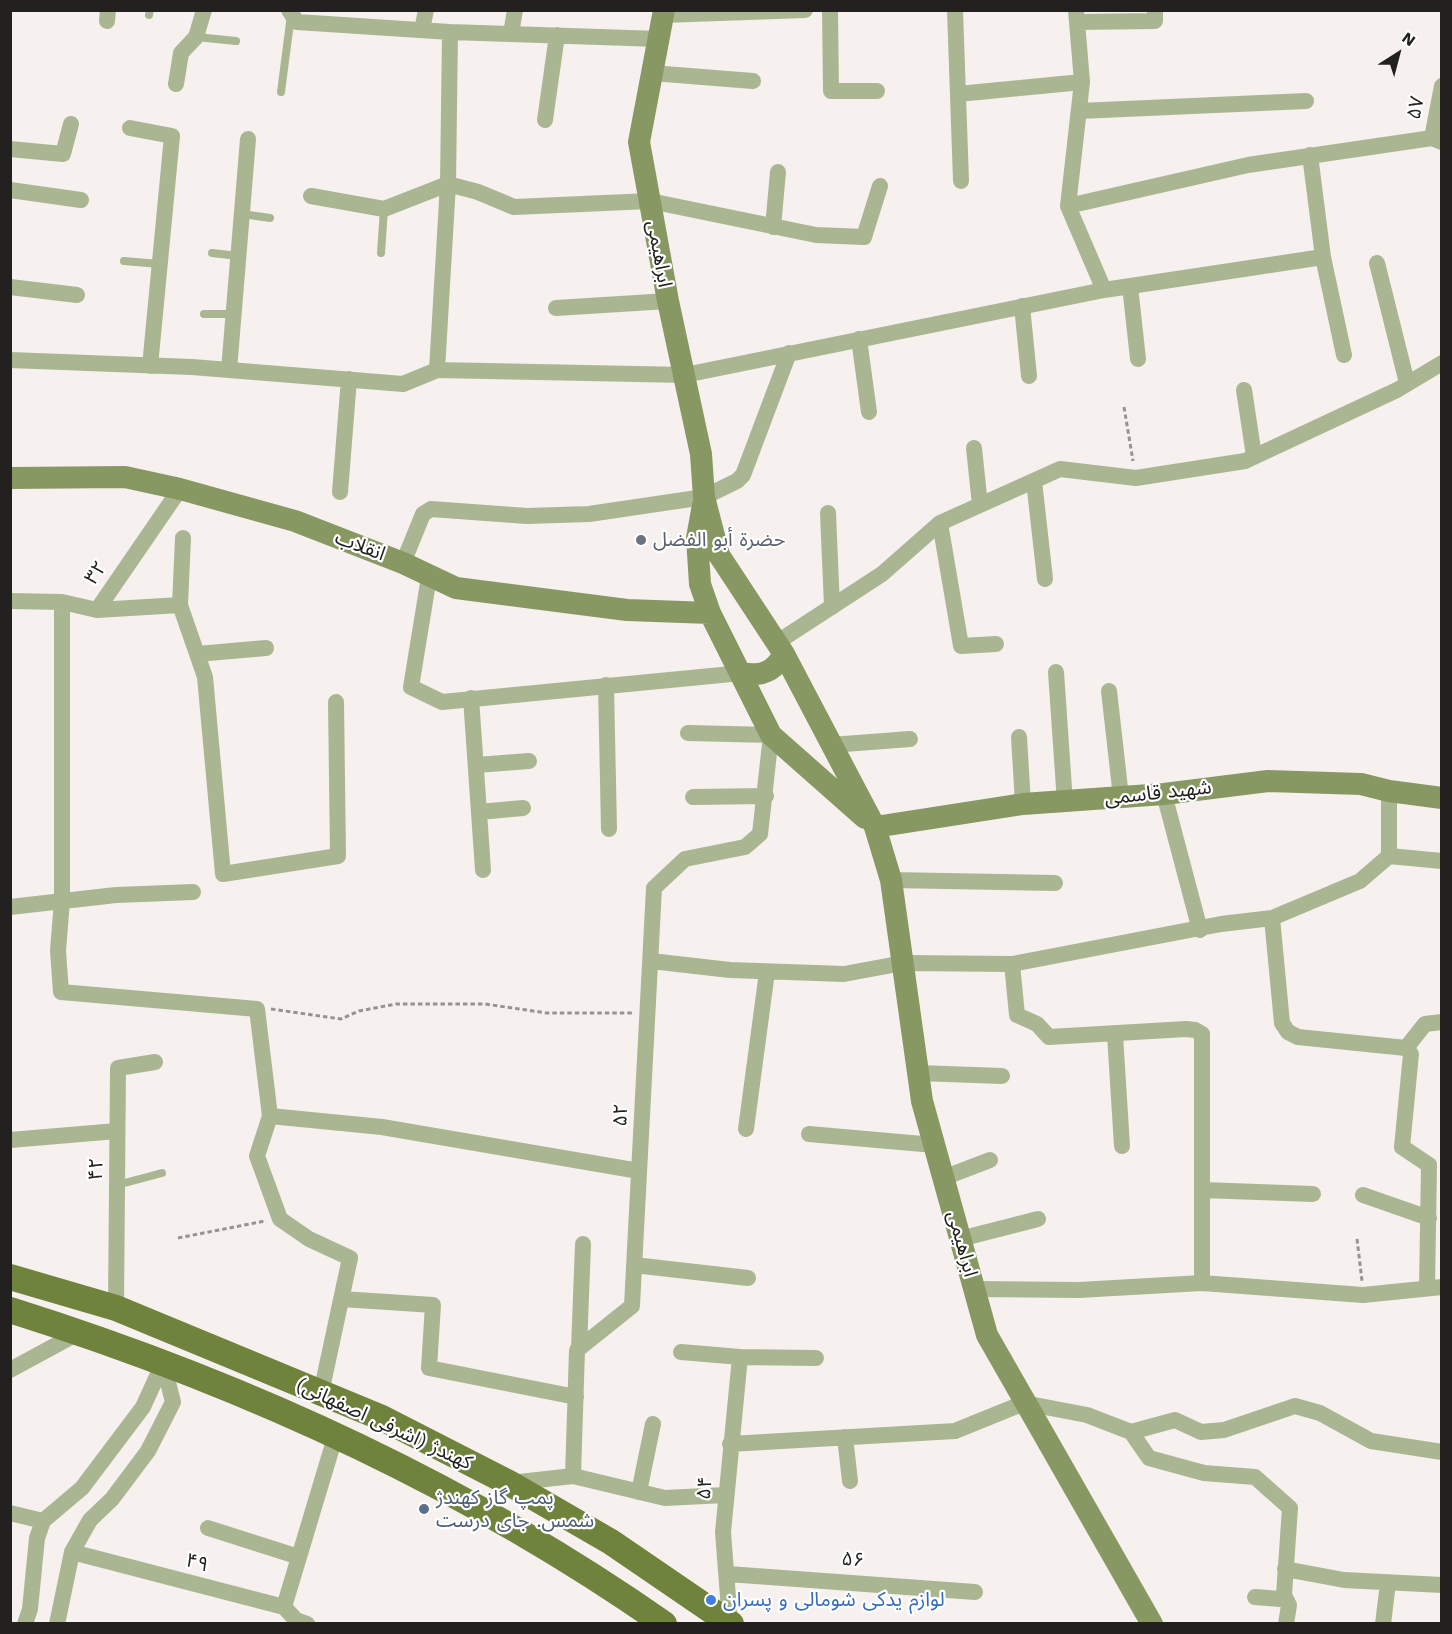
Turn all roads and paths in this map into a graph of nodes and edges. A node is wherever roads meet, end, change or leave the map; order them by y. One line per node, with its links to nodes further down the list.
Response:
1 (204, 10): 15 (street)
2 (426, 10): 11 (street)
3 (515, 10): 13 (street)
4 (805, 10): 9 (street)
5 (830, 10): 24 (street)
6 (955, 10): 25 (street)
7 (1155, 10): 10 (street)
8 (290, 12): 11 (street); 23 (lane)
9 (664, 13): 16 (main road, ابراهیمی)
10 (1076, 16): 20 (street)
11 (422, 30): 12 (street)
12 (450, 32): 13 (street); 37 (street)
13 (511, 34): 14 (street)
14 (557, 35): 16 (street); 28 (street)
15 (196, 37): 17 (lane); 21 (street)
16 (659, 39): 18 (main road, ابراهیمی)
17 (236, 40)
18 (652, 73): 19 (street); 42 (main road, ابراهیمی)
19 (753, 81)
20 (1082, 81): 25 (street); 27 (street)
21 (176, 84)
22 (1442, 86): 32 (street, ۵۷)
23 (281, 92)
24 (877, 92)
25 (958, 94): 36 (street)
26 (1306, 101): 27 (street)
27 (1079, 111): 43 (street)
28 (544, 120)
29 (71, 124): 33 (street)
30 (130, 128): 54 (street)
31 (248, 139): 45 (street)
32 (1437, 140): 34 (street)
33 (10, 149)
34 (1310, 155): 43 (street); 51 (street)
35 (778, 172): 47 (street)
36 (961, 181)
37 (448, 184): 42 (street); 44 (street); 72 (street)
38 (880, 186): 47 (street)
39 (10, 190): 41 (street)
40 (311, 196): 44 (street)
41 (81, 200)
42 (650, 201): 47 (street); 59 (main road, ابراهیمی)
43 (1068, 206): 57 (street)
44 (384, 209): 49 (lane)
45 (242, 214): 46 (lane); 50 (street)
46 (270, 218)
47 (773, 227)
48 (212, 253): 50 (lane)
49 (381, 253)
50 (238, 255): 63 (street)
51 (1323, 257): 55 (street); 66 (street)
52 (124, 261): 54 (lane)
53 (1377, 263): 76 (street)
54 (159, 264): 70 (street)
55 (1130, 286): 57 (street); 67 (street)
56 (10, 287): 58 (street)
57 (1104, 290): 60 (street)
58 (77, 295)
59 (668, 301): 61 (street); 73 (main road, ابراهیمی)
60 (1022, 306): 64 (street); 74 (street)
61 (556, 308)
62 (204, 314): 63 (lane)
63 (233, 314): 71 (street)
64 (859, 339): 65 (street); 79 (street)
65 (789, 353): 73 (street); 87 (street)
66 (1344, 356)
67 (1138, 359)
68 (10, 360): 70 (street)
69 (1442, 363): 76 (street)
70 (150, 366): 71 (street)
71 (229, 370): 75 (street)
72 (437, 370): 73 (street); 75 (street)
73 (685, 375): 87 (main road, ابراهیمی)
74 (1029, 376)
75 (349, 379): 86 (street)
76 (1407, 383): 81 (street)
77 (1244, 390): 81 (street)
78 (1124, 407): 83 (path)
79 (868, 412)
80 (974, 448): 88 (street)
81 (1254, 456): 83 (street)
82 (10, 478): 85 (main road, انقلاب)
83 (1136, 478): 84 (street)
84 (1034, 481): 88 (street); 94 (street)
85 (180, 489): 92 (main road, انقلاب); 99 (street, ۳۲)
86 (340, 492)
87 (704, 497): 92 (street); 100 (main road); 103 (main road, ابراهیمی)
88 (980, 505): 90 (street)
89 (828, 513): 98 (street)
90 (940, 523): 98 (street); 101 (street)
91 (183, 538): 97 (street)
92 (403, 563): 93 (main road, انقلاب)
93 (429, 577): 100 (main road, انقلاب); 109 (street)
94 (1044, 579)
95 (10, 601): 96 (street, ۳۲)
96 (62, 602): 99 (street, ۳۲); 136 (street)
97 (180, 605): 99 (street); 104 (street)
98 (832, 607): 103 (street)
99 (97, 610)
100 (710, 614): 106 (main road)
101 (996, 644)
102 (266, 648): 104 (street)
103 (780, 649): 106 (main road); 115 (main road, ابراهیمی)
104 (197, 654): 110 (street)
105 (1056, 672): 124 (street)
106 (742, 673): 107 (street); 112 (main road)
107 (606, 685): 109 (street); 129 (street)
108 (1109, 691): 122 (street)
109 (471, 698): 117 (street)
110 (336, 702)
111 (687, 733): 112 (street)
112 (771, 735): 120 (street, ۵۲); 128 (main road)
113 (1019, 737): 125 (street)
114 (910, 739): 115 (street)
115 (831, 745): 128 (main road, ابراهیمی)
116 (529, 761): 117 (street)
117 (476, 765): 127 (street)
118 (1389, 791): 119 (main road, شهید قاسمی); 123 (main road, شهید قاسمی); 130 (street)
119 (1164, 794): 122 (main road, شهید قاسمی); 139 (street)
120 (766, 796): 121 (street); 140 (street, ۵۲)
121 (693, 797)
122 (1121, 797): 124 (main road, شهید قاسمی)
123 (1442, 798)
124 (1065, 803): 125 (main road, شهید قاسمی)
125 (1023, 804): 128 (main road, شهید قاسمی)
126 (523, 808): 127 (street)
127 (479, 812): 132 (street)
128 (875, 827): 133 (main road, ابراهیمی)
129 (609, 829)
130 (1389, 856): 131 (street); 138 (street)
131 (1442, 861)
132 (483, 870)
133 (891, 880): 134 (street); 141 (main road, ابراهیمی)
134 (1055, 883)
135 (193, 892): 136 (street)
136 (62, 900): 137 (street); 144 (street)
137 (10, 907)
138 (1272, 918): 139 (street); 148 (street)
139 (1200, 930): 142 (street)
140 (651, 961): 143 (street); 145 (street, ۵۲)
141 (903, 963): 142 (street); 143 (street); 150 (main road, ابراهیمی)
142 (1012, 964): 147 (street)
143 (767, 972): 153 (street)
144 (257, 1009): 145 (path); 152 (street)
145 (648, 1014): 160 (street, ۵۲)
146 (1442, 1022): 148 (street)
147 (1115, 1035): 158 (street); 164 (street)
148 (1406, 1048): 168 (street)
149 (155, 1062): 154 (street, ۴۲)
150 (918, 1073): 151 (street); 157 (main road, ابراهیمی)
151 (1002, 1076)
152 (270, 1116): 160 (street); 167 (street)
153 (746, 1129)
154 (117, 1131): 156 (street); 163 (street, ۴۲)
155 (809, 1134): 157 (street)
156 (10, 1140)
157 (934, 1145): 162 (main road, ابراهیمی)
158 (1122, 1146)
159 (990, 1160): 162 (street)
160 (639, 1171): 174 (street, ۵۲)
161 (162, 1173): 163 (lane)
162 (944, 1178): 171 (main road, ابراهیمی)
163 (117, 1185): 182 (street, ۴۲)
164 (1203, 1190): 165 (street); 177 (street)
165 (1313, 1194)
166 (1363, 1195): 168 (street)
167 (280, 1218): 170 (path); 181 (street)
168 (1429, 1218): 178 (street)
169 (1038, 1219): 171 (street)
170 (178, 1238)
171 (960, 1239): 179 (main road, ابراهیمی)
172 (1357, 1239): 180 (path)
173 (583, 1244): 185 (street)
174 (634, 1265): 176 (street); 185 (street, ۵۲)
175 (10, 1277): 182 (main road, کهندژ (اشرفی اصفهانی))
176 (748, 1278)
177 (1202, 1283): 179 (street); 180 (street)
178 (1434, 1288): 180 (street)
179 (974, 1289): 193 (main road, ابراهیمی)
180 (1363, 1294)
181 (342, 1299): 191 (street); 192 (street)
182 (116, 1308): 191 (main road, کهندژ (اشرفی اصفهانی))
183 (10, 1310): 184 (main road, کهندژ (اشرفی اصفهانی))
184 (80, 1332): 189 (main road, کهندژ (اشرفی اصفهانی)); 190 (street)
185 (579, 1349): 192 (street)
186 (681, 1352): 187 (street)
187 (740, 1357): 188 (street); 198 (street, ۵۴)
188 (816, 1358)
189 (163, 1363): 196 (main road, کهندژ (اشرفی اصفهانی)); 206 (street); 208 (street)
190 (10, 1370)
191 (321, 1393): 202 (main road, کهندژ (اشرفی اصفهانی))
192 (576, 1397): 200 (street)
193 (1024, 1403): 195 (street); 197 (street); 223 (main road, ابراهیمی)
194 (653, 1424): 203 (street)
195 (1131, 1432): 199 (street); 210 (street)
196 (336, 1434): 209 (street); 221 (main road, کهندژ (اشرفی اصفهانی))
197 (845, 1437): 198 (street); 201 (street)
198 (730, 1444): 204 (street, ۵۴)
199 (1442, 1452)
200 (573, 1476): 202 (street); 203 (street)
201 (850, 1480)
202 (509, 1483): 222 (main road, کهندژ (اشرفی اصفهانی))
203 (639, 1492): 204 (street)
204 (725, 1496): 211 (street, ۵۴)
205 (10, 1513): 206 (street)
206 (43, 1521): 218 (street)
207 (208, 1528): 209 (street)
208 (72, 1552): 217 (street, ۴۹); 219 (street)
209 (299, 1557): 217 (street)
210 (1285, 1569): 212 (street); 215 (street)
211 (728, 1574): 214 (street, ۵۶); 222 (street, ۵۴)
212 (1388, 1583): 213 (street); 225 (street)
213 (1442, 1585)
214 (975, 1592)
215 (1284, 1595): 216 (street); 224 (street)
216 (1255, 1598)
217 (284, 1607): 220 (street, ۴۹)
218 (25, 1623)
219 (57, 1623)
220 (307, 1623)
221 (664, 1623)
222 (731, 1623)
223 (1152, 1623)
224 (1286, 1623)
225 (1383, 1623)

